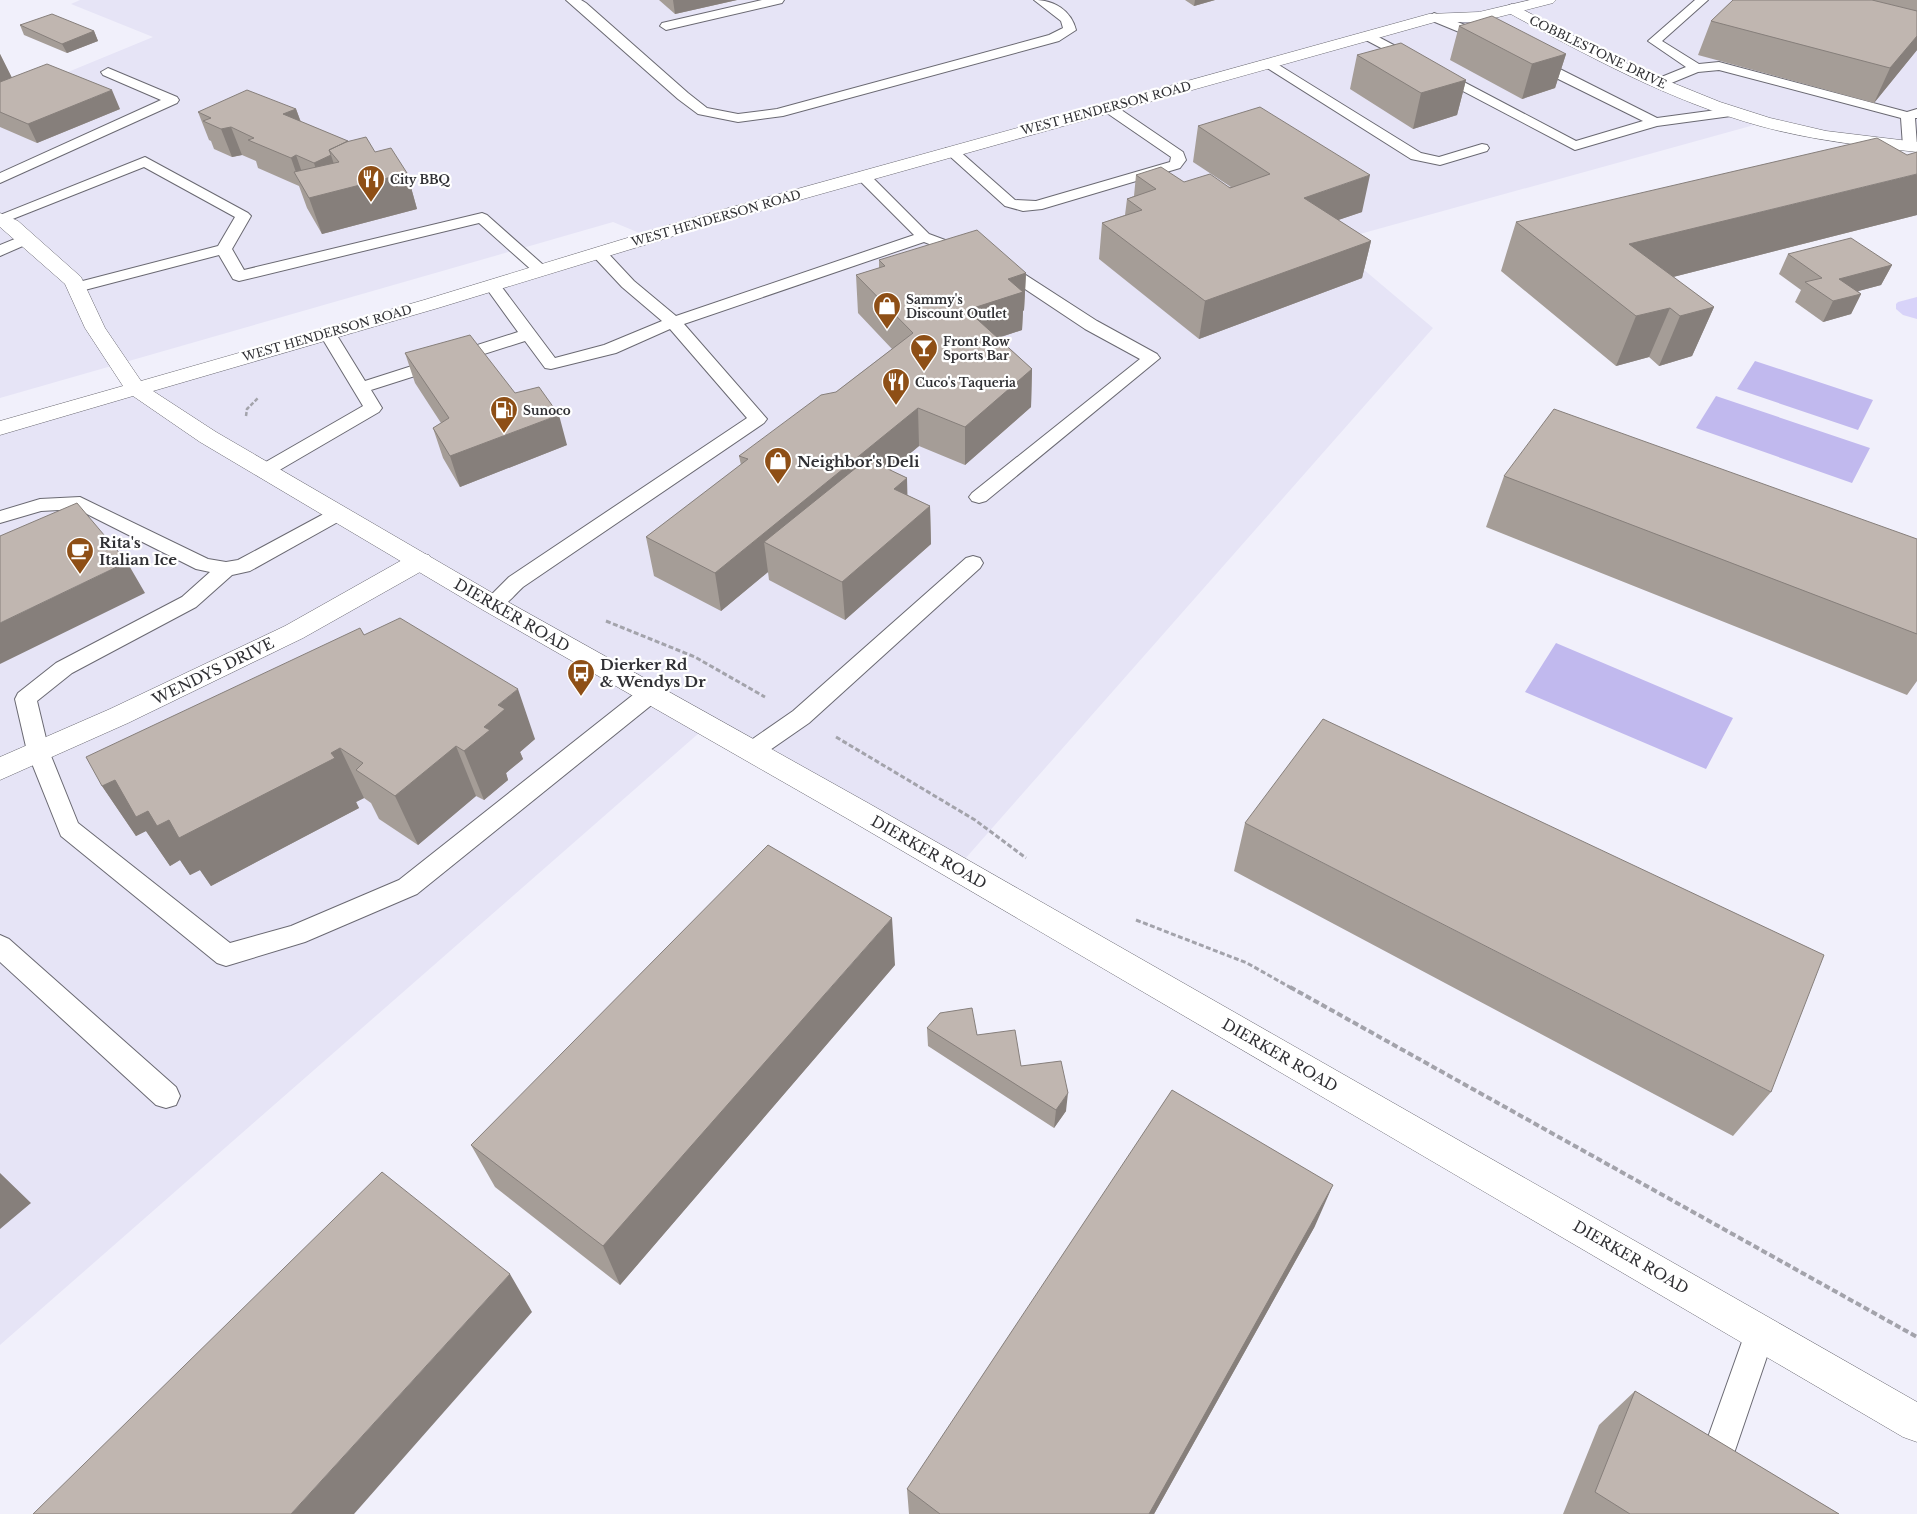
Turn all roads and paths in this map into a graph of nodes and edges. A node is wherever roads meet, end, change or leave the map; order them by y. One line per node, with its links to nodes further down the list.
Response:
1 (572, 0): 3 (lane)
2 (778, 0): 9 (lane)
3 (1040, 0)
4 (1448, 0): 8 (street)
5 (1548, 0): 7 (street, WEST HENDERSON ROAD)
6 (1702, 0): 14 (lane)
7 (1512, 9): 8 (street, WEST HENDERSON ROAD); 16 (street, COBBLESTONE DRIVE)
8 (1434, 17): 10 (street, WEST HENDERSON ROAD); 11 (lane)
9 (666, 26)
10 (1369, 36): 13 (street, WEST HENDERSON ROAD); 20 (lane)
11 (1494, 42)
12 (1521, 56): 20 (lane)
13 (1269, 63): 17 (street, WEST HENDERSON ROAD); 22 (lane)
14 (1696, 68): 16 (lane); 19 (lane)
15 (108, 72): 25 (lane)
16 (1659, 83): 18 (street, COBBLESTONE DRIVE)
17 (1109, 108): 23 (street, WEST HENDERSON ROAD); 23 (lane)
18 (1731, 112): 20 (lane); 21 (street, COBBLESTONE DRIVE)
19 (1912, 114): 21 (lane)
20 (1655, 122)
21 (1914, 146)
22 (1482, 148)
23 (951, 151): 24 (street, WEST HENDERSON ROAD)
24 (863, 176): 27 (lane); 31 (street, WEST HENDERSON ROAD)
25 (0, 179)
26 (0, 219): 28 (street, DIERKER ROAD); 29 (lane)
27 (924, 237): 35 (lane); 44 (lane)
28 (27, 240): 30 (lane); 34 (street, DIERKER ROAD)
29 (224, 249): 32 (lane); 34 (lane)
30 (0, 251)
31 (598, 253): 32 (street, WEST HENDERSON ROAD); 35 (lane)
32 (541, 270): 33 (street, WEST HENDERSON ROAD)
33 (492, 285): 36 (street, WEST HENDERSON ROAD); 37 (lane)
34 (77, 287): 38 (street, DIERKER ROAD)
35 (673, 322): 37 (lane); 50 (lane)
36 (327, 333): 38 (street, WEST HENDERSON ROAD); 39 (lane)
37 (529, 334): 39 (lane)
38 (135, 388): 41 (street, WEST HENDERSON ROAD); 43 (street, DIERKER ROAD)
39 (361, 388): 42 (lane)
40 (258, 398): 42 (path)
41 (0, 428)
42 (302, 449): 43 (lane)
43 (264, 471): 45 (street, DIERKER ROAD)
44 (979, 497)
45 (338, 514): 47 (street, DIERKER ROAD); 49 (lane)
46 (0, 518): 49 (lane)
47 (420, 561): 50 (street, DIERKER ROAD); 54 (street, WENDYS DRIVE)
48 (973, 563): 53 (lane)
49 (226, 569): 54 (lane)
50 (492, 604): 52 (street, DIERKER ROAD)
51 (601, 619): 53 (path)
52 (651, 693): 54 (lane); 55 (street, DIERKER ROAD)
53 (801, 717): 55 (lane); 57 (path)
54 (38, 751): 56 (street, WENDYS DRIVE)
55 (752, 751): 61 (street, DIERKER ROAD)
56 (0, 769)
57 (1030, 861)
58 (1130, 918): 62 (path)
59 (0, 946): 60 (lane)
60 (166, 1096)
61 (1760, 1333): 63 (street, DIERKER ROAD); 64 (lane)
62 (1917, 1338)
63 (1917, 1423)
64 (1705, 1490)

